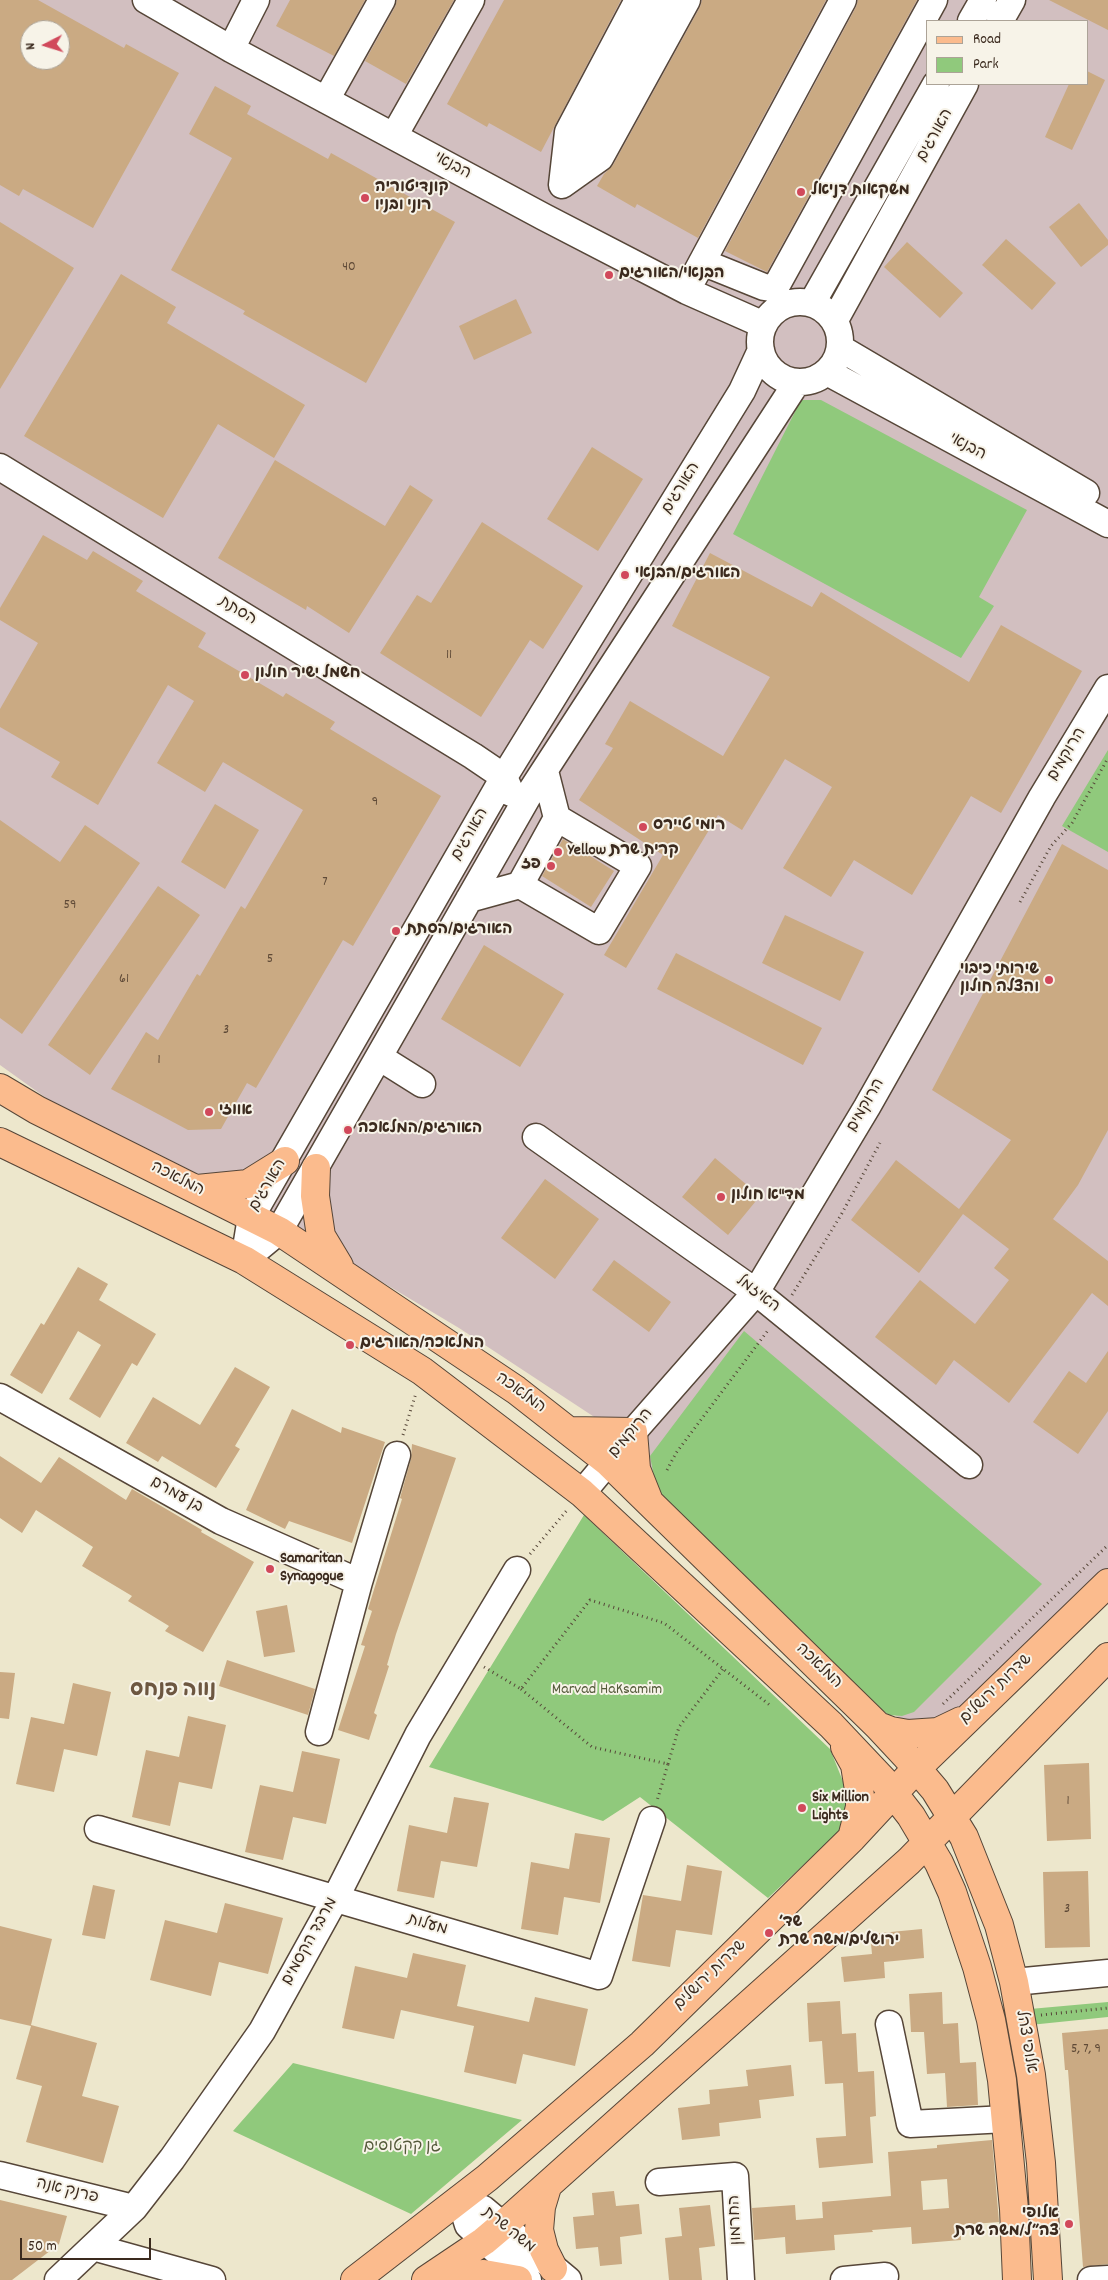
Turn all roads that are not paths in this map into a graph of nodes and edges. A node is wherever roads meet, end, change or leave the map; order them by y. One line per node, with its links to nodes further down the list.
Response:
1 (146, 0): 14 (street, הבנאי)
2 (256, 0): 14 (street)
3 (382, 0): 17 (street)
4 (471, 0): 18 (street)
5 (638, 0): 19 (street)
6 (664, 0): 19 (street)
7 (688, 0): 19 (street)
8 (843, 0): 21 (street)
9 (934, 0): 21 (street)
10 (983, 0): 12 (street)
11 (1012, 0): 13 (street)
12 (972, 20)
13 (1001, 20)
14 (231, 49): 17 (street, הבנאי)
15 (935, 85): 23 (street, האורגים)
16 (964, 85): 25 (street, האורגים)
17 (326, 100): 18 (street, הבנאי)
18 (394, 136): 20 (street, הבנאי)
19 (562, 185): 20 (street)
20 (544, 217): 22 (street, הבנאי)
21 (702, 262): 22 (street)
22 (687, 291): 24 (street, הבנאי)
23 (812, 303): 25 (street); 26 (street)
24 (731, 311): 26 (street, הבנאי); 31 (street)
25 (834, 320): 27 (street)
26 (764, 325): 28 (street)
27 (840, 348): 29 (street); 33 (street, הבנאי)
28 (761, 350): 30 (street); 31 (street, האורגים)
29 (826, 372): 30 (street); 34 (street, הבנאי)
30 (797, 382): 36 (street, האורגים)
31 (742, 391): 37 (street, האורגים)
32 (0, 467): 37 (street, הסתת)
33 (1108, 506)
34 (1108, 524)
35 (1108, 688): 56 (street, הרוקמים)
36 (545, 771): 38 (street); 39 (street, האורגים)
37 (499, 787): 39 (street); 49 (street, האורגים)
38 (557, 818): 40 (street); 40 (street)
39 (513, 824): 41 (street, האורגים)
40 (520, 885): 41 (street)
41 (469, 899): 42 (street, האורגים)
42 (378, 1058): 44 (street); 50 (street, האורגים)
43 (0, 1074): 46 (street)
44 (422, 1084)
45 (0, 1088): 46 (main road, המלאכה)
46 (80, 1130): 51 (main road, המלאכה)
47 (536, 1137): 56 (street, האיזמל)
48 (0, 1142): 54 (main road, המלאכה)
49 (285, 1161): 51 (main road); 52 (street, האורגים)
50 (316, 1168): 53 (street, האורגים); 55 (main road)
51 (197, 1189): 52 (main road, המלאכה)
52 (251, 1217): 53 (main road, המלאכה); 54 (street, האורגים)
53 (279, 1231): 54 (street, האורגים); 55 (main road, המלאכה)
54 (244, 1260): 63 (main road, המלאכה)
55 (342, 1272): 58 (main road, המלאכה)
56 (756, 1292): 59 (street, הרוקמים); 62 (street, האיזמל)
57 (0, 1396): 66 (street, בן עמרם)
58 (570, 1431): 59 (main road); 61 (main road, המלאכה)
59 (633, 1432): 61 (street, הרוקמים); 64 (main road)
60 (397, 1455): 66 (street)
61 (608, 1462): 63 (street, הרוקמים); 64 (main road, המלאכה)
62 (969, 1465)
63 (582, 1493): 70 (main road, המלאכה)
64 (649, 1503): 71 (main road, המלאכה)
65 (517, 1570): 80 (street, מרבד הקסמים)
66 (359, 1582): 72 (street)
67 (1108, 1583): 69 (main road, שדרות ירושלים)
68 (1108, 1656): 75 (main road)
69 (969, 1717): 71 (main road); 73 (main road, שדרות ירושלים)
70 (831, 1725): 74 (main road, המלאכה); 78 (main road)
71 (878, 1726): 73 (main road, המלאכה)
72 (319, 1732)
73 (916, 1769): 74 (main road, שדרות ירושלים); 75 (main road, המלאכה)
74 (893, 1792): 78 (main road, שדרות ירושלים); 79 (main road, המלאכה)
75 (951, 1815): 79 (main road); 82 (main road, אלופי צהל)
76 (652, 1820): 80 (street, מעלות)
77 (98, 1829): 80 (street, מעלות)
78 (851, 1839): 88 (main road, שדרות ירושלים)
79 (927, 1842): 84 (main road, אלופי צהל); 87 (main road)
80 (335, 1899): 89 (street, מרבד הקסמים)
81 (1108, 1973): 82 (street)
82 (1014, 1982): 104 (main road, אלופי צהל)
83 (889, 2024): 84 (street)
84 (1006, 2119): 103 (main road, אלופי צהל)
85 (0, 2175): 89 (street, פרנק אנה)
86 (659, 2182): 101 (street, החרמון)
87 (547, 2187): 90 (main road); 92 (main road)
88 (460, 2199): 90 (street, משה שרת); 97 (main road, שדרות ירושלים)
89 (134, 2208): 91 (street, מרבד הקסמים)
90 (494, 2233): 92 (street, משה שרת); 98 (main road); 100 (street, משה שרת)
91 (93, 2247): 95 (street, מרבד הקסמים); 96 (street)
92 (561, 2274)
93 (885, 2276): 102 (street)
94 (1108, 2279): 105 (street)
95 (58, 2280)
96 (212, 2280)
97 (355, 2280)
98 (427, 2280): 99 (main road)
99 (518, 2280)
100 (528, 2280)
101 (741, 2280)
102 (844, 2280)
103 (1017, 2280)
104 (1048, 2280)
105 (1092, 2280)

